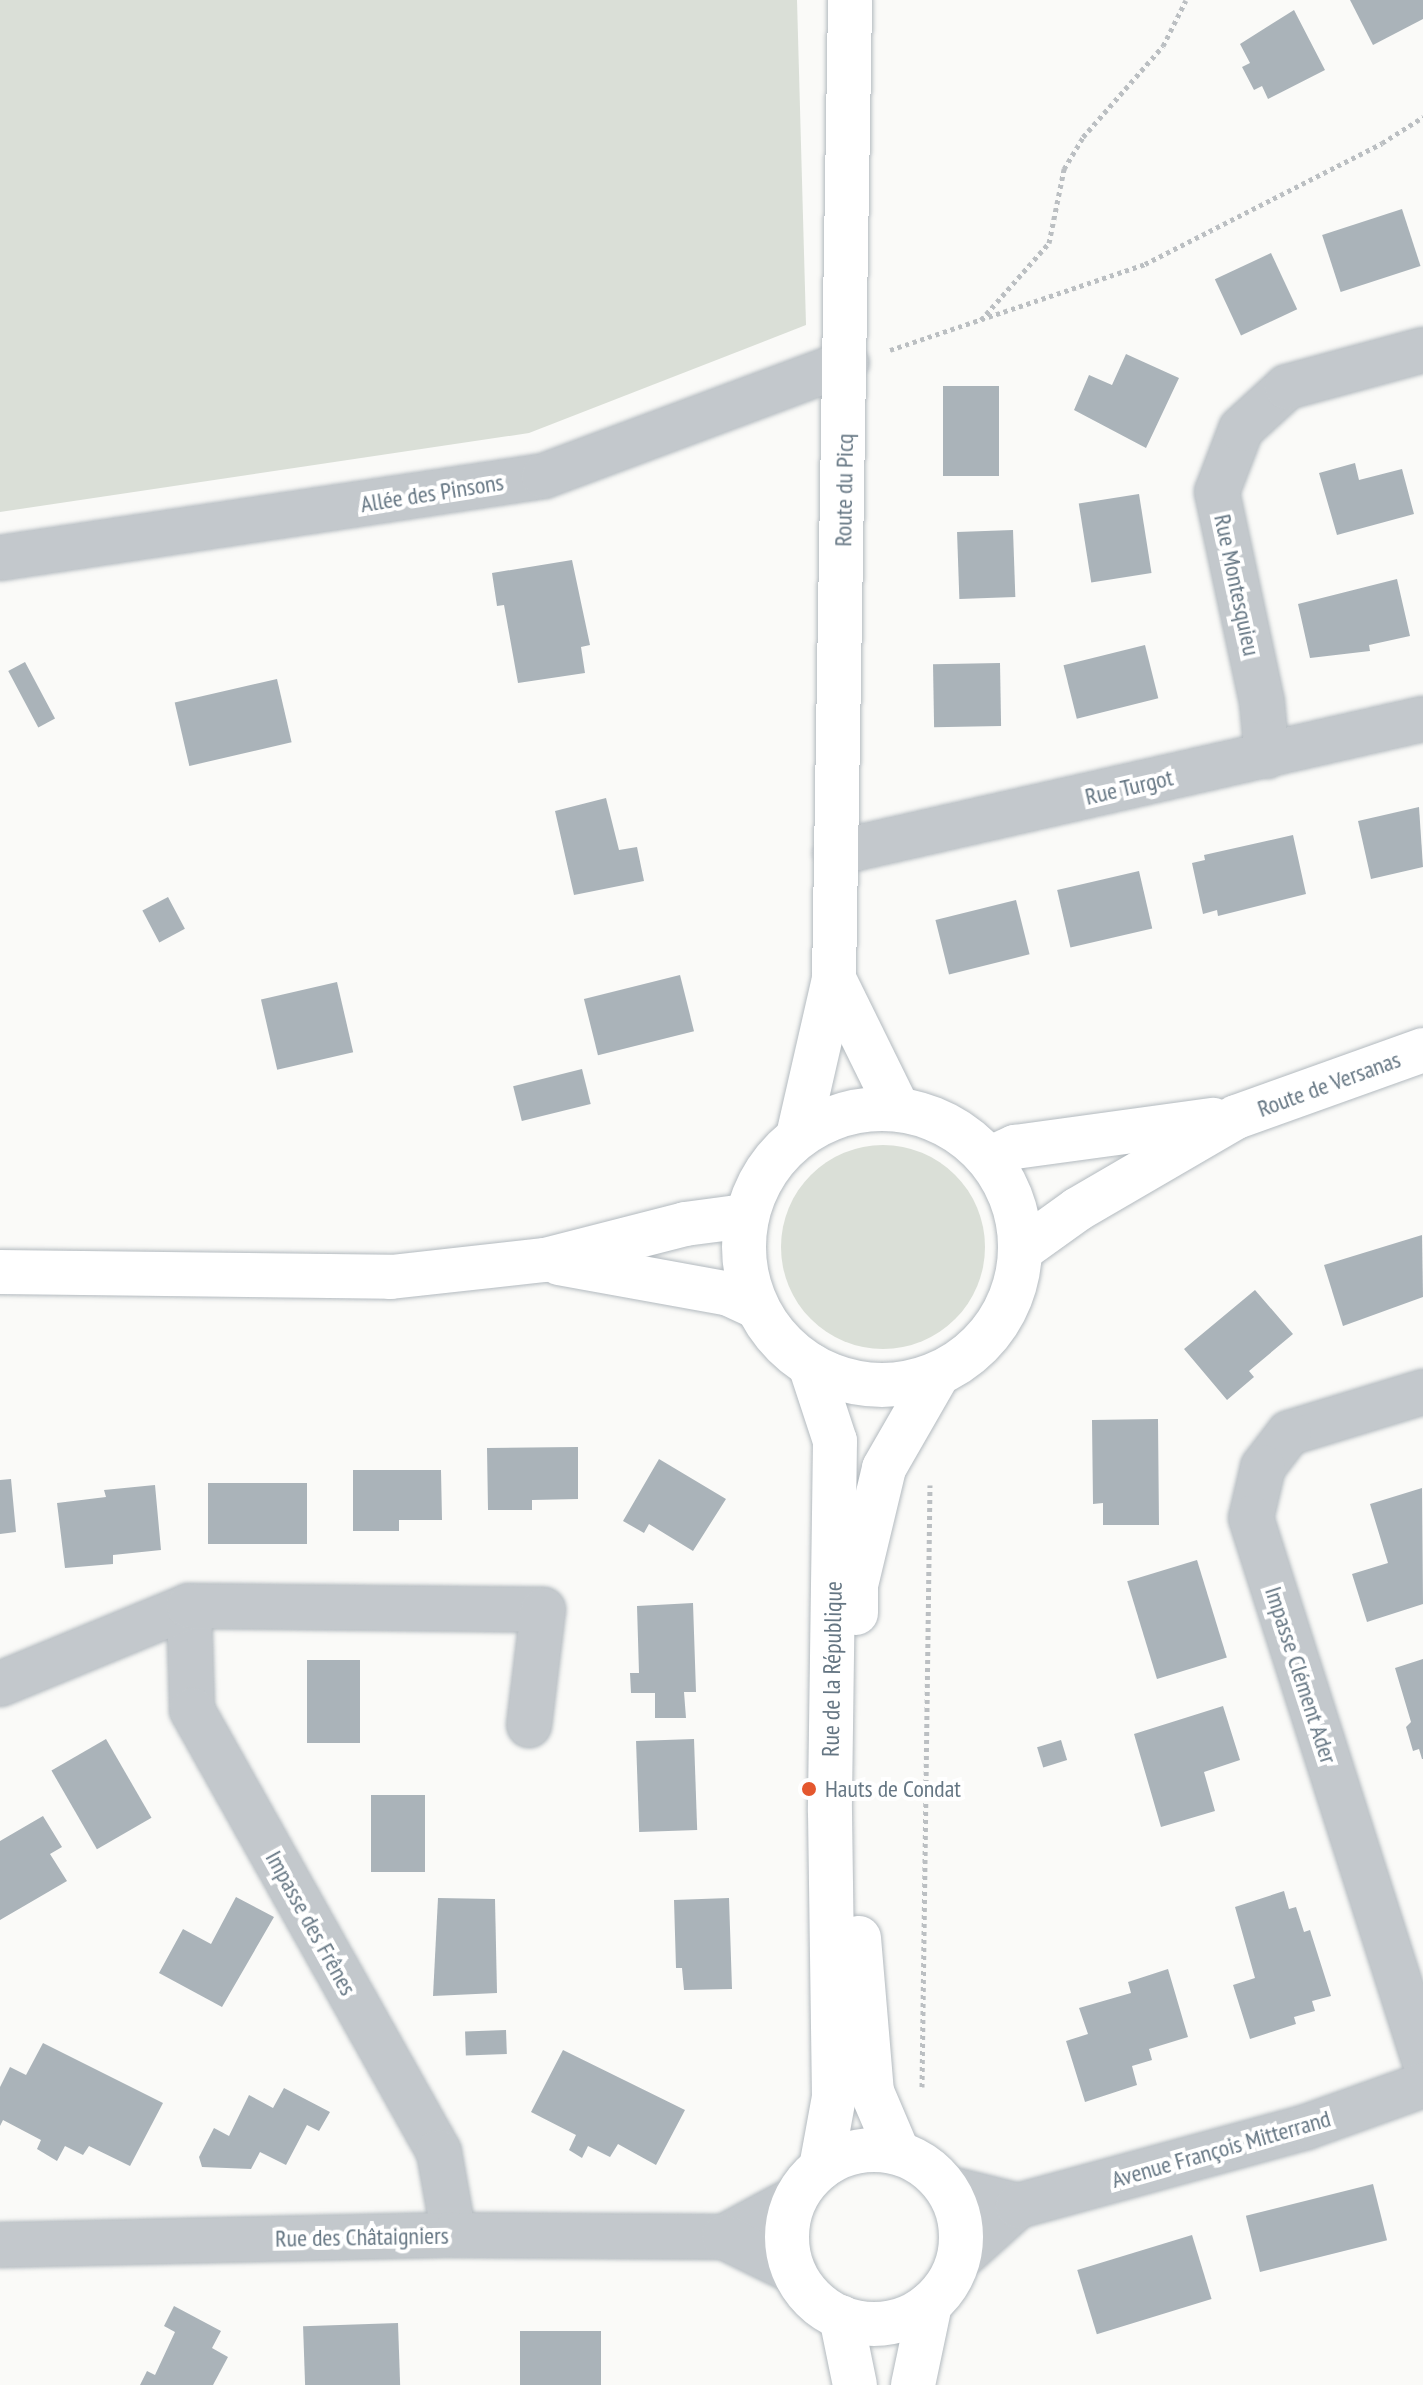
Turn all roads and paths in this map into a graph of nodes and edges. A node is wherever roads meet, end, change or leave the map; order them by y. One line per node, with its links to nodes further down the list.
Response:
1 (850, 0): 6 (main road, Route du Picq)
2 (1186, 0): 4 (path)
3 (1423, 117): 4 (path)
4 (981, 320): 6 (path)
5 (1423, 350): 9 (street, Rue Montesquieu)
6 (847, 363): 7 (street, Allée des Pinsons); 10 (main road, Route du Picq)
7 (0, 558)
8 (1423, 719): 9 (street, Rue Turgot)
9 (1267, 756): 10 (street, Rue Turgot)
10 (835, 853): 11 (main road, Route du Picq)
11 (834, 979): 13 (main road, Route du Picq); 15 (main road, Route du Picq)
12 (1423, 1050): 14 (main road, Route de Versanas)
13 (898, 1109): 15 (main road); 16 (main road)
14 (1236, 1117): 16 (main road); 18 (main road)
15 (798, 1136): 17 (main road)
16 (989, 1159): 18 (main road)
17 (746, 1216): 19 (main road); 21 (main road)
18 (1021, 1250): 23 (main road)
19 (545, 1260): 20 (main road); 21 (main road)
20 (0, 1272)
21 (757, 1307): 22 (main road)
22 (810, 1365): 23 (main road); 33 (main road, Rue de la République)
23 (938, 1374): 32 (main road, Rue de la République)
24 (1423, 1392): 29 (street, Impasse Clément Ader)
25 (930, 1481): 31 (path)
26 (189, 1606): 27 (street); 28 (street); 36 (street, Impasse des Frênes)
27 (0, 1684)
28 (529, 1725)
29 (1423, 2057)
30 (1423, 2085): 35 (street, Avenue François Mitterrand)
31 (922, 2094)
32 (898, 2153): 33 (main road); 34 (main road)
33 (809, 2183): 37 (street, Rue des Châtaigniers); 40 (main road)
34 (947, 2188): 35 (street, Avenue François Mitterrand); 39 (main road)
35 (1018, 2206): 39 (street, Avenue François Mitterrand)
36 (454, 2235): 37 (street, Rue des Châtaigniers); 38 (street, Rue des Châtaigniers)
37 (724, 2237): 40 (street, Rue des Châtaigniers)
38 (0, 2245)
39 (959, 2259): 41 (main road)
40 (795, 2272): 42 (main road)
41 (930, 2304): 42 (main road); 44 (main road)
42 (841, 2317): 43 (main road)
43 (855, 2385)
44 (913, 2385)

